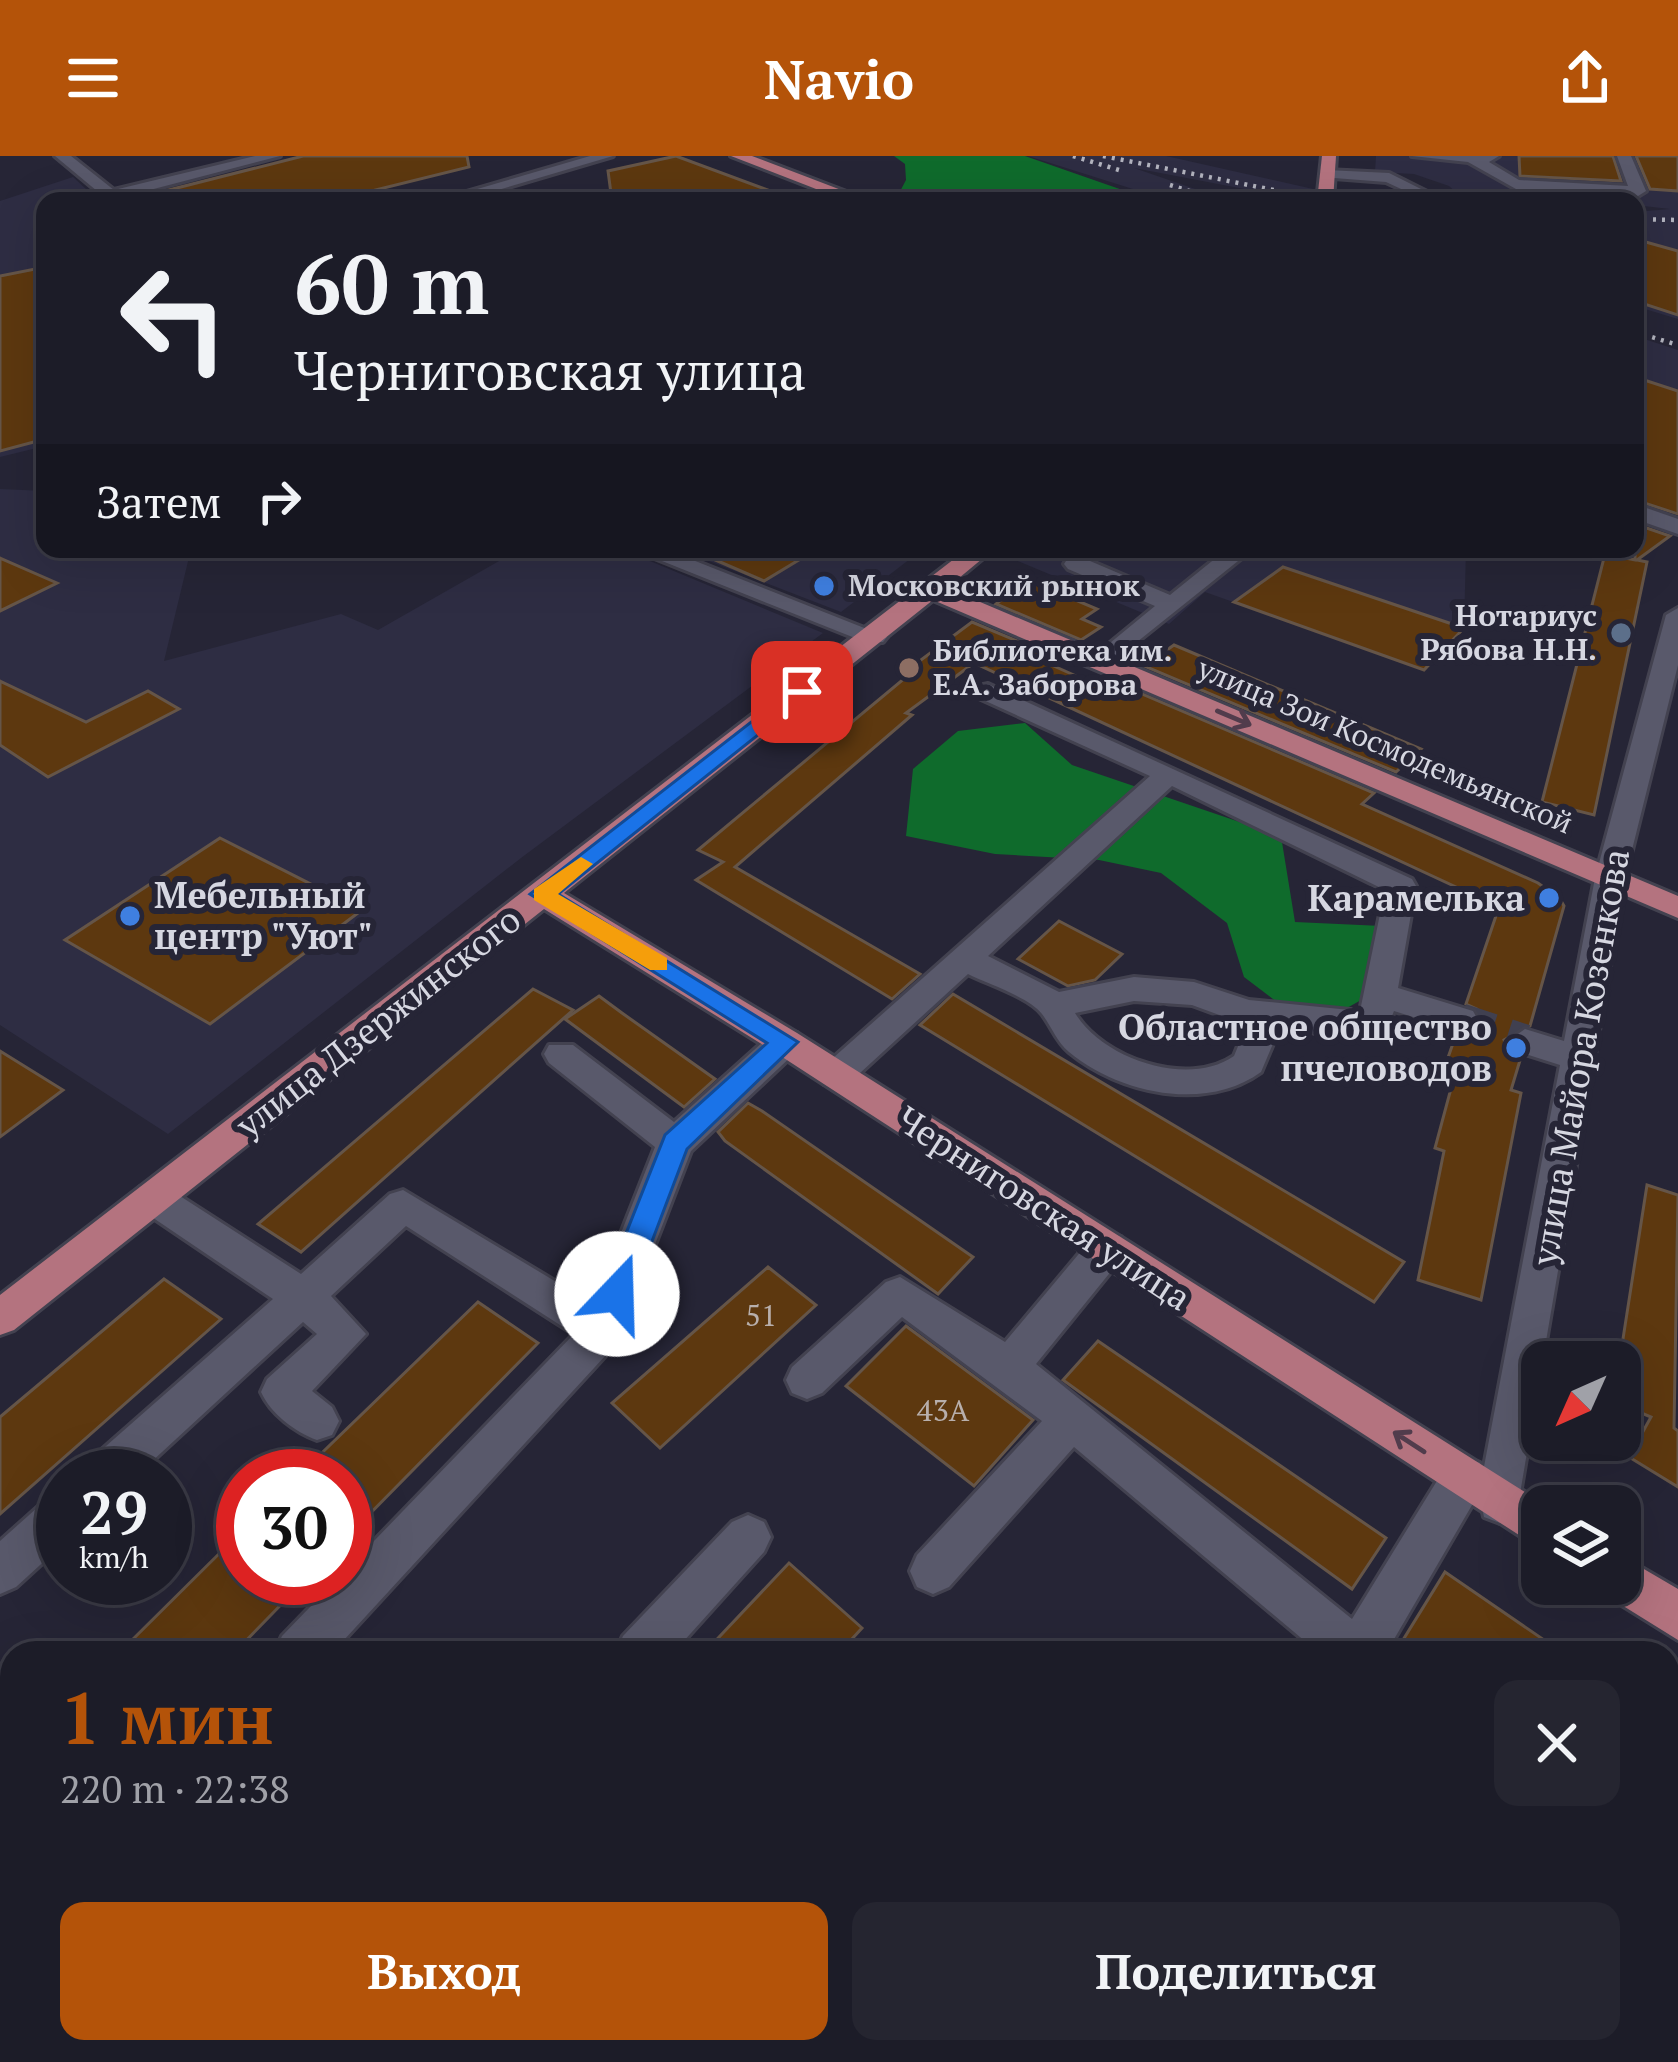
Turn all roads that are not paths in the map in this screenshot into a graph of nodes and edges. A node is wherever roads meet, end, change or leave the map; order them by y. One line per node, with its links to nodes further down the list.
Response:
1 (62, 156): 10 (street)
2 (273, 156): 11 (street)
3 (606, 156): 12 (street)
4 (738, 156): 13 (main road)
5 (1419, 156): 8 (street)
6 (1508, 156): 8 (street)
7 (1624, 156): 8 (street)
8 (1474, 160)
9 (1327, 165): 14 (street)
10 (107, 192)
11 (138, 192)
12 (476, 192)
13 (837, 192)
14 (1419, 192)
15 (1644, 514): 16 (street)
16 (1678, 527)
17 (668, 558): 24 (street)
18 (972, 558): 21 (main road, улица Дзержинского)
19 (1080, 558): 22 (street)
20 (1230, 558): 22 (street)
21 (933, 591): 24 (main road, улица Дзержинского); 25 (main road, улица Зои Космодемьянской)
22 (1173, 605): 25 (street)
23 (1678, 615): 28 (street, улица Майора Козенкова)
24 (874, 637): 29 (main road, улица Дзержинского)
25 (1102, 662): 28 (main road, улица Зои Космодемьянской, one-way to 28)
26 (988, 692): 27 (street)
27 (1169, 774): 31 (street); 32 (street)
28 (1610, 878): 30 (main road, улица Зои Космодемьянской); 39 (street, улица Майора Козенкова)
29 (542, 894): 37 (main road, Черниговская улица); 42 (main road, улица Дзержинского)
30 (1678, 908)
31 (965, 958): 33 (street); 40 (street)
32 (1380, 994): 34 (street); 35 (street)
33 (1055, 1005): 34 (street); 34 (street)
34 (1247, 1012)
35 (1461, 1020)
36 (1525, 1041): 39 (street)
37 (785, 1042): 40 (main road, Черниговская улица); 41 (street)
38 (562, 1054): 41 (street)
39 (1578, 1058): 52 (street, улица Майора Козенкова)
40 (836, 1075): 43 (main road, Черниговская улица)
41 (675, 1143): 46 (street)
42 (154, 1198): 44 (street); 45 (main road, улица Дзержинского)
43 (1107, 1248): 47 (street); 52 (main road, Черниговская улица, one-way to 43)
44 (303, 1297): 46 (street); 50 (street); 51 (street)
45 (0, 1318)
46 (602, 1331): 60 (street)
47 (1009, 1367): 48 (street); 49 (street)
48 (807, 1380)
49 (1072, 1418): 57 (street); 62 (street)
50 (317, 1421)
51 (135, 1449)
52 (1482, 1490): 53 (main road, Черниговская улица); 63 (street)
53 (1521, 1515)
54 (748, 1537): 61 (street)
55 (36, 1538): 56 (street)
56 (0, 1571)
57 (934, 1571)
58 (1641, 1592): 59 (main road)
59 (1678, 1616)
60 (310, 1641)
61 (651, 1641)
62 (1342, 1641)
63 (1366, 1641)

